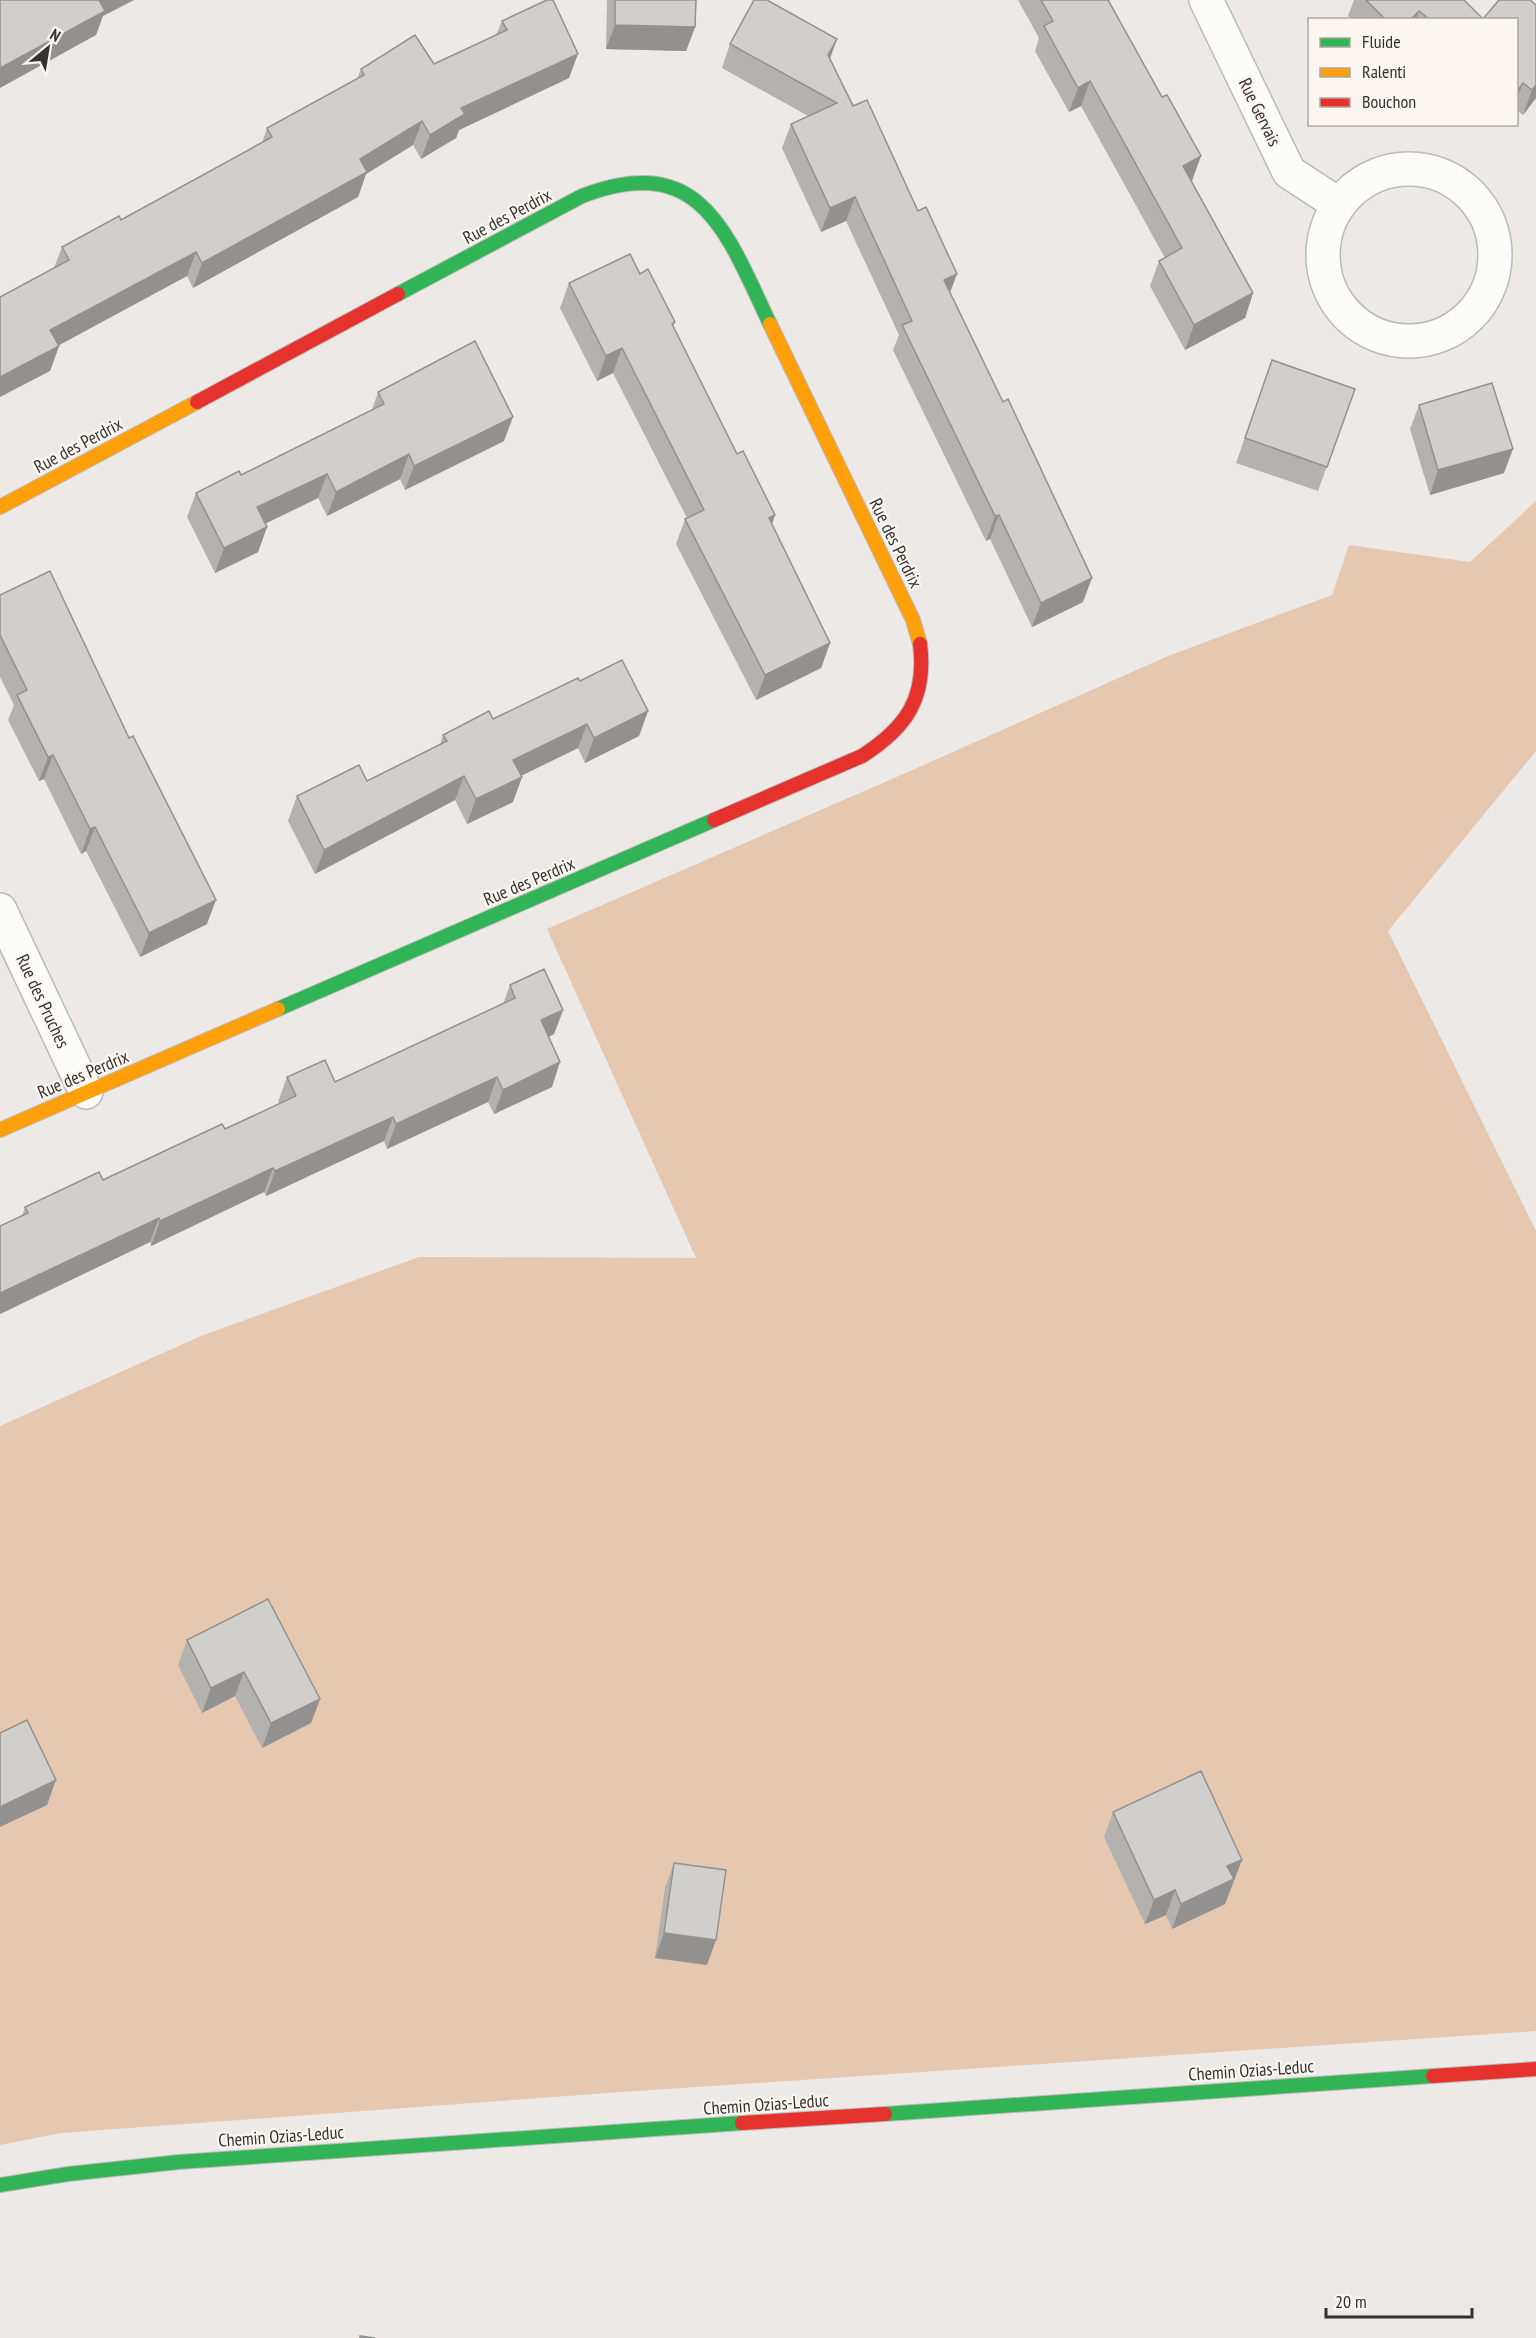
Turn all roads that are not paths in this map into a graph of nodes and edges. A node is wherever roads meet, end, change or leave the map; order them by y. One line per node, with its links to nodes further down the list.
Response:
1 (1206, 0): 2 (street, Rue Gervais)
2 (1338, 204): 2 (street)
3 (0, 507): 5 (street, Rue des Perdrix)
4 (0, 910): 5 (street, Rue des Pruches)
5 (86, 1092): 6 (street, Rue des Perdrix)
6 (0, 1130)
7 (1536, 2068): 8 (street, Chemin Ozias-Leduc)
8 (0, 2185)

